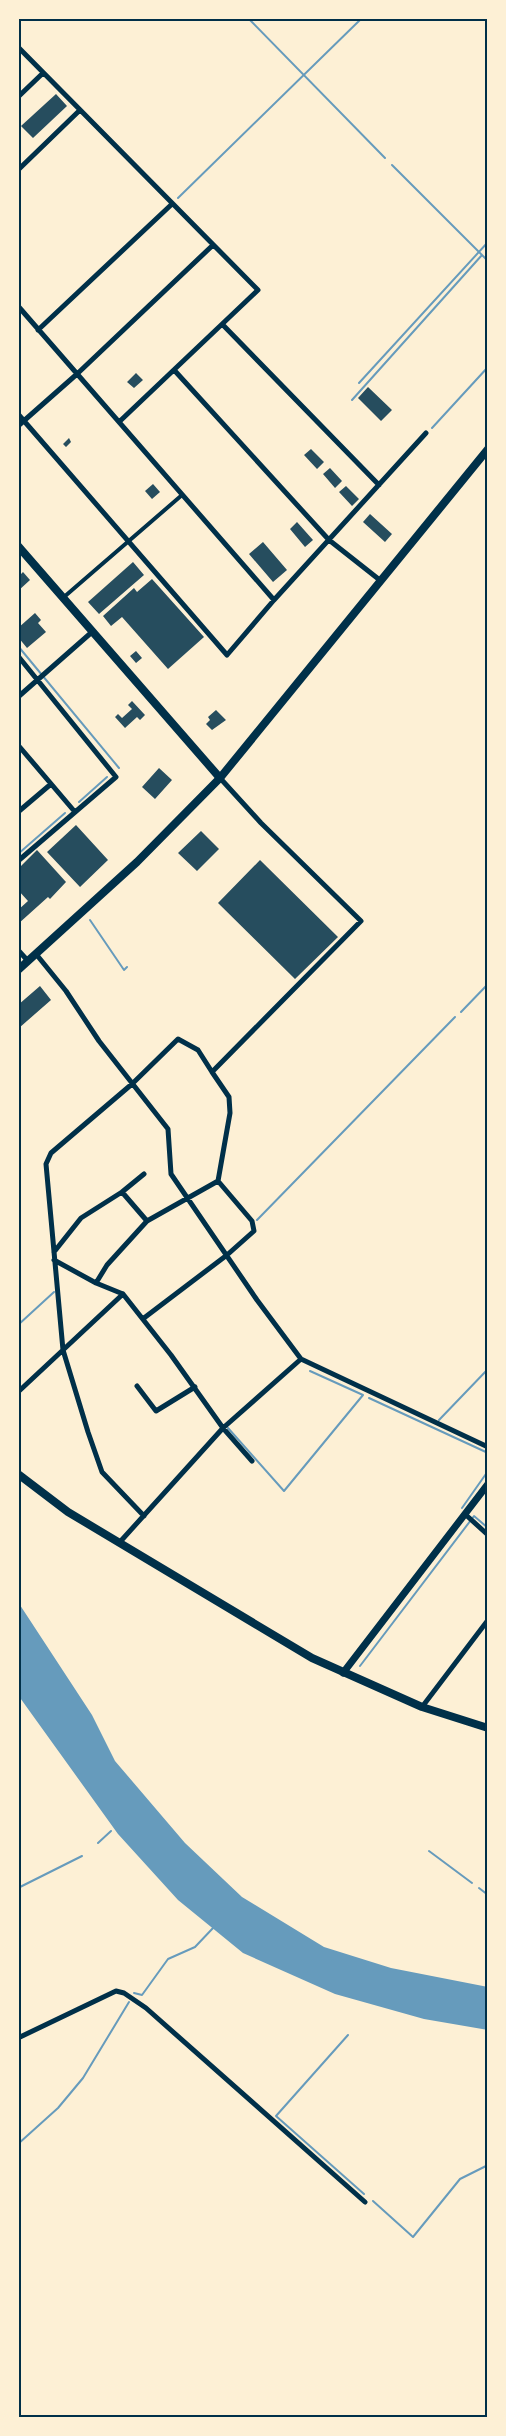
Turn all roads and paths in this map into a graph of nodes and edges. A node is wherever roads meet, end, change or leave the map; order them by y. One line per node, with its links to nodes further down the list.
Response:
1 (18, 47): 2 (street)
2 (43, 73): 3 (street); 4 (street)
3 (18, 97)
4 (80, 110): 5 (street); 6 (street)
5 (18, 170)
6 (172, 204): 7 (street); 10 (street)
7 (213, 245): 9 (street); 12 (street)
8 (18, 306): 10 (street)
9 (223, 325): 11 (street); 19 (street)
10 (38, 330): 12 (street)
11 (175, 371): 15 (street); 21 (street)
12 (77, 374): 14 (street); 15 (street)
13 (18, 414): 14 (street)
14 (24, 421): 16 (street); 22 (street)
15 (120, 422): 20 (street)
16 (18, 426)
17 (426, 433): 19 (street)
18 (488, 449): 24 (main road)
19 (379, 485): 21 (street)
20 (182, 495): 22 (street); 26 (street)
21 (329, 540): 24 (street); 26 (street)
22 (128, 542): 25 (street); 26 (street)
23 (18, 546): 25 (main road)
24 (381, 581): 32 (main road)
25 (63, 598): 27 (main road)
26 (274, 600)
27 (92, 632): 29 (street); 32 (main road)
28 (18, 656): 29 (street)
29 (37, 679): 30 (street); 35 (street)
30 (18, 697)
31 (18, 745): 33 (street)
32 (220, 778): 38 (main road); 41 (street)
33 (51, 784): 34 (street); 35 (street)
34 (18, 812)
35 (75, 812): 36 (street)
36 (18, 861)
37 (18, 950): 39 (street)
38 (36, 954): 39 (main road); 42 (street)
39 (28, 961): 40 (main road)
40 (18, 970)
41 (213, 1072): 42 (street); 44 (street)
42 (132, 1084): 46 (street); 49 (street)
43 (144, 1174): 45 (street)
44 (218, 1181): 46 (street); 48 (street)
45 (122, 1192): 47 (street); 49 (street)
46 (188, 1198): 47 (street); 48 (street)
47 (147, 1221): 50 (street)
48 (227, 1255): 52 (street); 54 (street)
49 (54, 1256): 50 (street); 53 (street)
50 (96, 1283): 51 (street)
51 (123, 1294): 52 (street); 53 (street)
52 (144, 1318): 56 (street)
53 (63, 1350): 57 (street); 64 (street)
54 (301, 1359): 58 (street); 59 (street)
55 (137, 1386): 56 (street)
56 (195, 1388): 58 (street)
57 (18, 1392)
58 (223, 1428): 60 (street); 64 (street)
59 (488, 1447)
60 (252, 1461)
61 (18, 1474): 66 (main road)
62 (488, 1484): 63 (street)
63 (466, 1515): 65 (street); 68 (street)
64 (144, 1516): 66 (street)
65 (488, 1535)
66 (119, 1543): 68 (main road)
67 (488, 1620): 69 (street)
68 (344, 1673): 69 (main road)
69 (422, 1707): 70 (main road)
70 (488, 1728)
71 (18, 2038): 72 (street)
72 (364, 2202)

